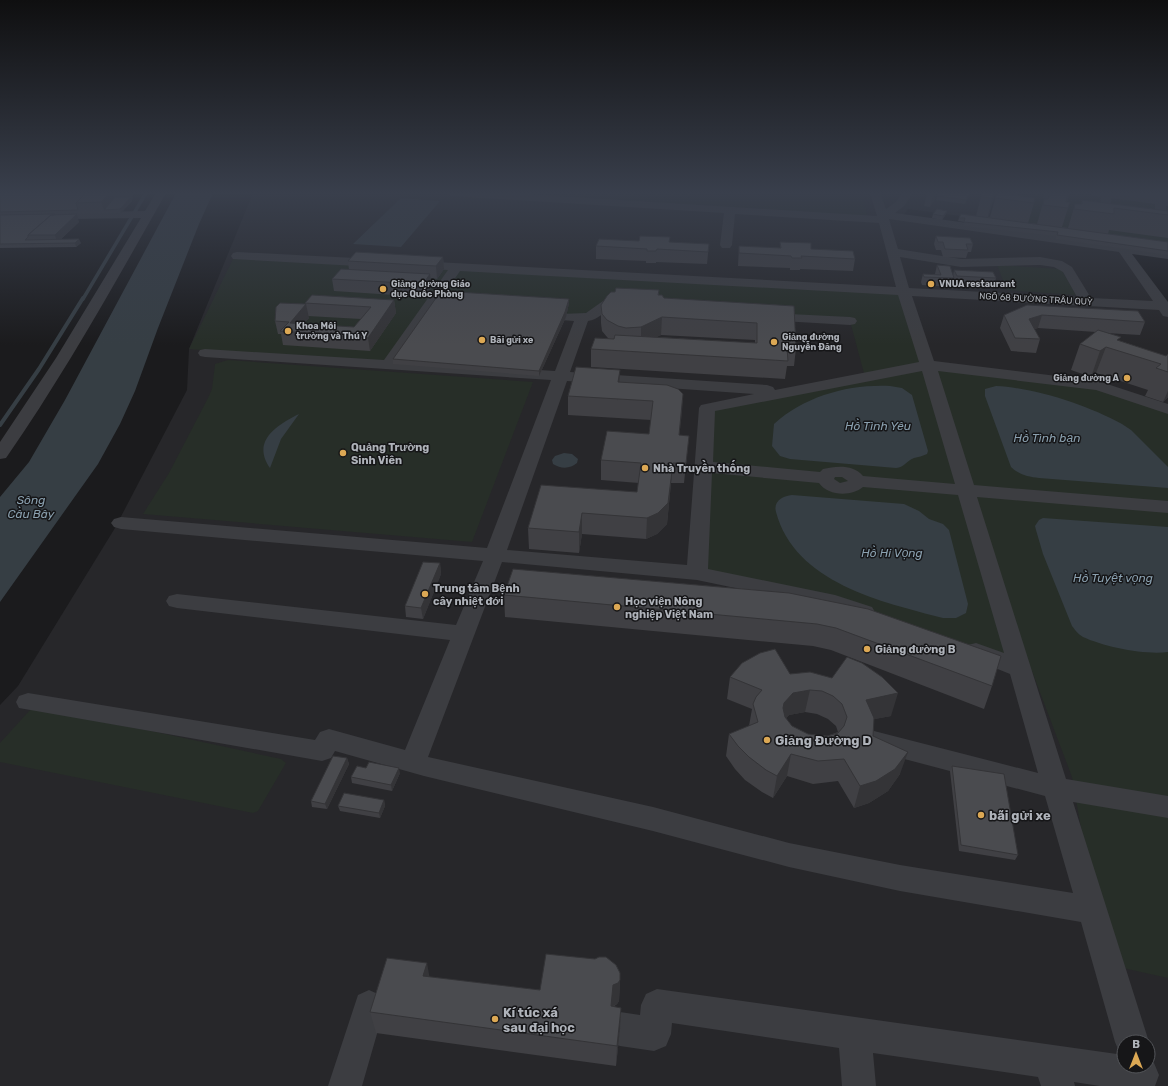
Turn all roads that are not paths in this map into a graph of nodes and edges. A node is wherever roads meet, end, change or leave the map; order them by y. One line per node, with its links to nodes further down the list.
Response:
1 (129, 244): 23 (street)
2 (891, 244): 5 (street)
3 (1082, 244): 4 (street)
4 (1123, 249): 6 (street); 14 (street)
5 (894, 252): 12 (street); 13 (street)
6 (1168, 255)
7 (238, 256): 8 (street)
8 (387, 264)
9 (402, 264): 10 (street, NGÕ 68 ĐƯỜNG TRÂU QUỲ)
10 (457, 267): 11 (street, NGÕ 68 ĐƯỜNG TRÂU QUỲ); 18 (street)
11 (644, 277): 12 (street, NGÕ 68 ĐƯỜNG TRÂU QUỲ); 20 (street)
12 (904, 292): 13 (street, NGÕ 68 ĐƯỜNG TRÂU QUỲ); 19 (street)
13 (1086, 301): 14 (street, NGÕ 68 ĐƯỜNG TRÂU QUỲ)
14 (1166, 308)
15 (759, 316): 16 (street)
16 (850, 321)
17 (205, 353): 18 (street)
18 (388, 365): 20 (street)
19 (928, 365): 21 (street); 22 (street); 25 (street)
20 (560, 376): 21 (street); 28 (street)
21 (795, 391): 24 (street)
22 (1168, 408)
23 (0, 454)
24 (703, 467): 25 (street); 29 (street)
25 (965, 490): 26 (street); 34 (street)
26 (1168, 506)
27 (121, 523): 28 (street)
28 (495, 555): 29 (street); 32 (street)
29 (696, 573): 31 (street)
30 (177, 601): 32 (street)
31 (886, 619)
32 (464, 634): 37 (street)
33 (958, 644): 34 (street)
34 (1020, 669): 38 (street)
35 (28, 702): 37 (street)
36 (874, 740): 38 (street)
37 (413, 763): 40 (street)
38 (1056, 788): 39 (street); 40 (street)
39 (1168, 807)
40 (1092, 910): 44 (street)
41 (369, 1006): 47 (street)
42 (620, 1029): 43 (street)
43 (855, 1034): 45 (street); 48 (street)
44 (1130, 1034)
45 (1055, 1074): 46 (street)
46 (1142, 1076)
47 (346, 1086)
48 (859, 1086)

